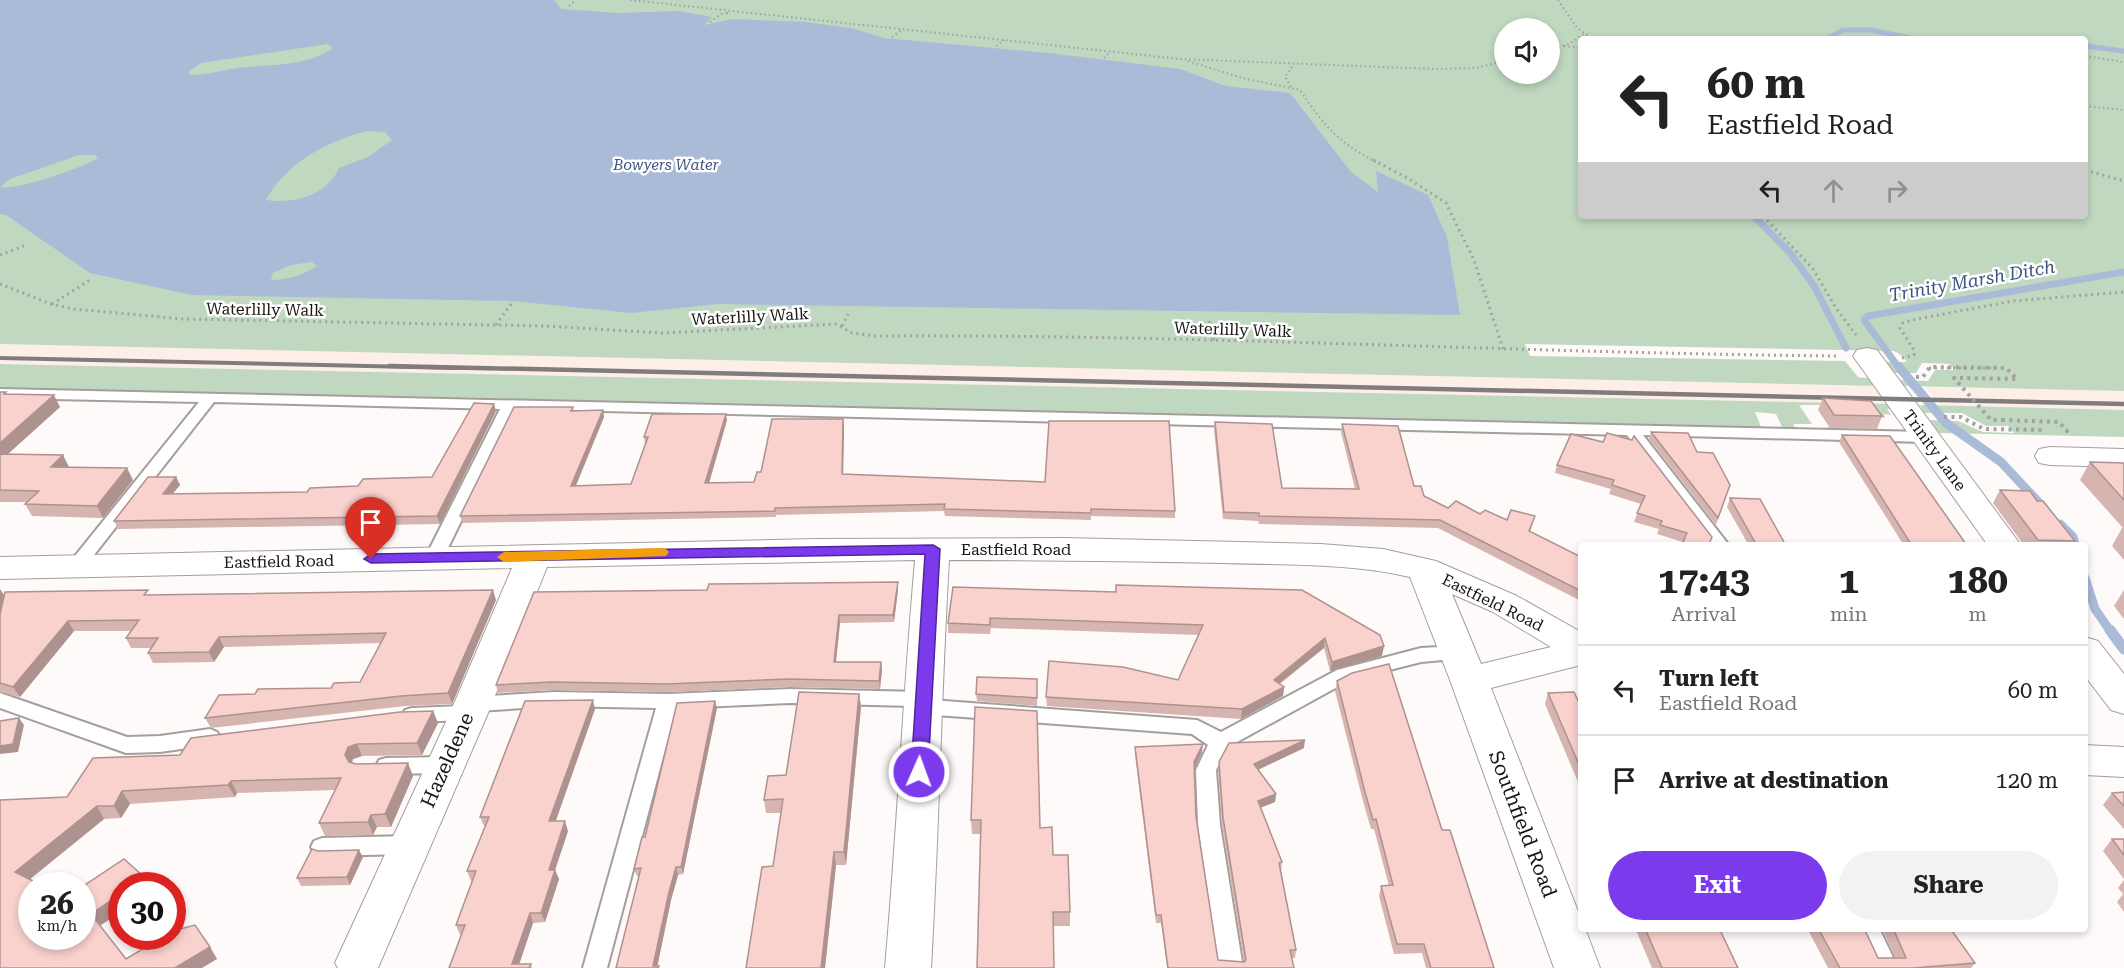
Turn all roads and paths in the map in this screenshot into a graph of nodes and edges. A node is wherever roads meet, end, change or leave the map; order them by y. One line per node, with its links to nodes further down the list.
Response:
1 (576, 0): 4 (path)
2 (630, 0): 5 (path)
3 (1558, 0): 8 (path)
4 (569, 6)
5 (722, 10): 6 (path); 7 (path)
6 (710, 22)
7 (903, 29): 11 (path); 13 (path)
8 (1585, 34): 9 (path); 10 (path)
9 (1582, 36)
10 (1588, 36)
11 (892, 37)
12 (1578, 38): 15 (path)
13 (1004, 39): 14 (path); 18 (path)
14 (996, 46)
15 (1564, 46): 16 (path); 17 (path)
16 (1560, 47)
17 (1578, 48)
18 (1111, 51): 20 (path); 21 (path)
19 (2088, 56): 22 (path)
20 (1104, 58)
21 (1180, 59): 23 (path); 25 (path)
22 (2124, 62)
23 (1294, 64): 24 (path); 25 (path)
24 (1494, 64)
25 (1292, 87): 43 (path)
26 (2088, 106): 27 (path)
27 (2124, 110)
28 (2088, 171): 29 (path)
29 (2124, 181)
30 (1766, 219): 44 (path)
31 (24, 246): 32 (path)
32 (0, 255)
33 (90, 280): 37 (path)
34 (0, 284): 37 (path, Waterlilly Walk)
35 (2124, 292): 45 (path)
36 (513, 301): 38 (path)
37 (51, 304): 41 (path, Waterlilly Walk)
38 (503, 315): 39 (path)
39 (500, 320): 41 (path)
40 (1209, 321): 42 (path)
41 (496, 326): 42 (path, Waterlilly Walk)
42 (1214, 340): 43 (path, Waterlilly Walk)
43 (1503, 349): 44 (path, Waterlilly Walk)
44 (1867, 356): 52 (street, Trinity Lane)
45 (1904, 358)
46 (1918, 377): 50 (path, bridge)
47 (3, 393): 48 (lane)
48 (210, 398): 49 (lane); 60 (lane)
49 (510, 405): 51 (lane); 59 (lane)
50 (1955, 417)
51 (1632, 431): 52 (lane); 55 (lane)
52 (1926, 437): 56 (street, Trinity Lane)
53 (2050, 456): 54 (street)
54 (2124, 458)
55 (1717, 542)
56 (2003, 542)
57 (933, 549): 58 (street, Eastfield Road); 62 (street, Eastfield Road); 70 (street)
58 (534, 556): 59 (street, Eastfield Road); 71 (street, Hazeldene)
59 (434, 558): 60 (street, Eastfield Road)
60 (77, 566): 61 (street, Eastfield Road)
61 (0, 568)
62 (1424, 569): 63 (street, Eastfield Road); 66 (street, Southfield Road)
63 (1578, 648)
64 (1578, 650): 66 (street)
65 (2088, 653): 67 (street)
66 (1464, 666): 74 (lane); 86 (street, Southfield Road)
67 (2120, 689)
68 (0, 700): 73 (lane)
69 (668, 701): 70 (lane); 71 (lane); 83 (lane)
70 (922, 703): 74 (lane); 84 (street)
71 (470, 709): 72 (lane); 77 (street, Hazeldene)
72 (393, 716)
73 (231, 735)
74 (1220, 742): 85 (lane)
75 (2088, 760): 76 (street)
76 (2124, 762)
77 (445, 765): 78 (lane); 79 (street, Hazeldene)
78 (362, 766)
79 (410, 845): 80 (lane); 82 (street, Hazeldene)
80 (322, 847)
81 (1869, 932): 87 (lane)
82 (358, 963)
83 (595, 968)
84 (908, 968)
85 (1231, 968)
86 (1577, 968)
87 (1886, 968)

